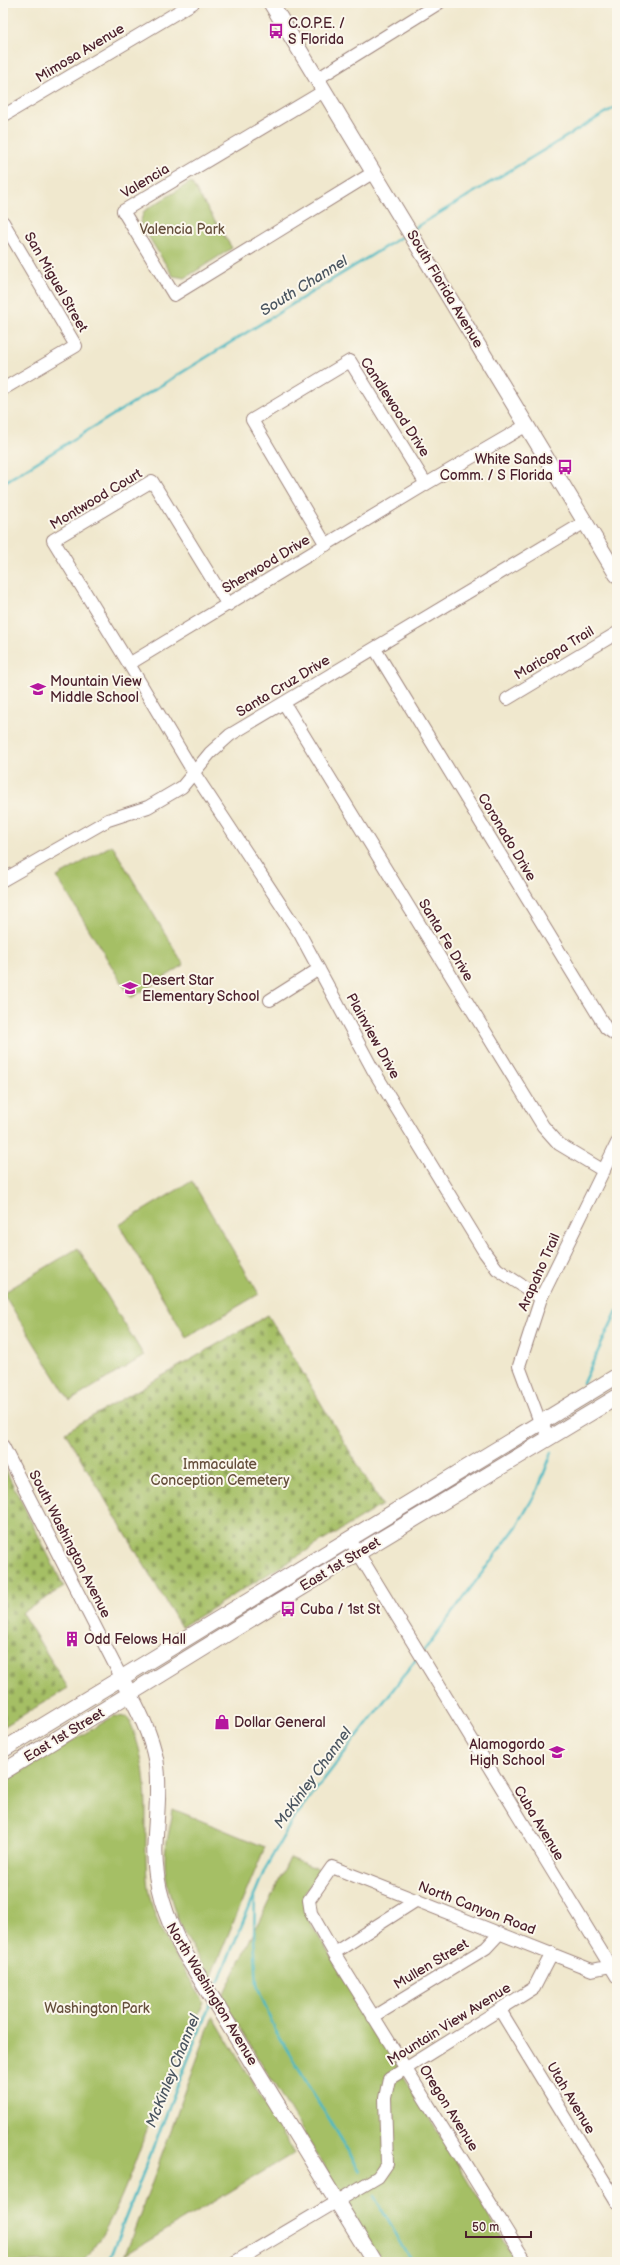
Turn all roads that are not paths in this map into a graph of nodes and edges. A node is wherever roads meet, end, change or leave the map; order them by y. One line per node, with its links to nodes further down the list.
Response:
1 (193, 3): 5 (street, Mimosa Avenue)
2 (271, 3): 4 (main road, South Florida Avenue)
3 (439, 3): 4 (street)
4 (320, 85): 6 (main road, South Florida Avenue); 6 (street, Valencia)
5 (3, 116)
6 (374, 172): 9 (main road, South Florida Avenue)
7 (3, 222): 8 (street, San Miguel Street)
8 (3, 389)
9 (528, 424): 10 (street, Sherwood Drive); 11 (main road, South Florida Avenue)
10 (426, 484): 12 (street, Sherwood Drive); 12 (street, Candlewood Drive)
11 (585, 522): 13 (main road, South Florida Avenue); 16 (street, Santa Cruz Drive)
12 (326, 545): 14 (street, Sherwood Drive)
13 (617, 575)
14 (228, 605): 17 (street, Sherwood Drive); 17 (street, Montwood Court)
15 (617, 633): 18 (street, Maricopa Trail)
16 (375, 649): 19 (street, Santa Cruz Drive); 24 (street, Coronado Drive)
17 (129, 664): 20 (street)
18 (507, 699)
19 (284, 703): 20 (street, Santa Cruz Drive); 26 (street, Santa Fe Drive)
20 (194, 773): 21 (street, Santa Cruz Drive); 22 (street, Plainview Drive)
21 (3, 880)
22 (319, 969): 23 (street); 27 (street, Plainview Drive)
23 (270, 1000)
24 (617, 1036)
25 (617, 1143): 26 (street, Arapaho Trail)
26 (604, 1171): 27 (street, Arapaho Trail)
27 (541, 1298): 30 (street, Arapaho Trail)
28 (617, 1376): 30 (main road, East 1st Street)
29 (617, 1397): 31 (main road, East 1st Street)
30 (540, 1422): 31 (street, Arapaho Trail); 33 (main road, East 1st Street)
31 (550, 1437): 34 (main road, East 1st Street)
32 (3, 1446): 37 (street, South Washington Avenue)
33 (448, 1478): 34 (street); 35 (main road, East 1st Street)
34 (456, 1494): 36 (main road, East 1st Street)
35 (350, 1539): 36 (street, Cuba Avenue); 37 (main road, East 1st Street)
36 (358, 1553): 38 (main road, East 1st Street); 46 (street, Cuba Avenue)
37 (121, 1677): 38 (main road, North Washington Avenue); 39 (main road, East 1st Street)
38 (130, 1694): 40 (main road, East 1st Street); 51 (main road, North Washington Avenue)
39 (3, 1750)
40 (3, 1772)
41 (332, 1867): 42 (street, North Canyon Road); 44 (street, Oregon Avenue)
42 (416, 1900): 43 (street, North Canyon Road); 44 (street)
43 (500, 1933): 45 (street, North Canyon Road); 49 (street, Mullen Street)
44 (334, 1953): 49 (street, Oregon Avenue)
45 (552, 1953): 46 (street, North Canyon Road); 48 (street, Mountain View Avenue)
46 (611, 1966): 47 (street, Cuba Avenue)
47 (617, 1977)
48 (500, 2010): 50 (street, Mountain View Avenue); 52 (street, Utah Avenue)
49 (373, 2016): 50 (street, Oregon Avenue)
50 (406, 2068): 51 (street, Mountain View Avenue); 55 (street, Oregon Avenue)
51 (338, 2202): 53 (street, Mountain View Avenue); 54 (main road, North Washington Avenue)
52 (617, 2202)
53 (235, 2262)
54 (374, 2262)
55 (526, 2262)

